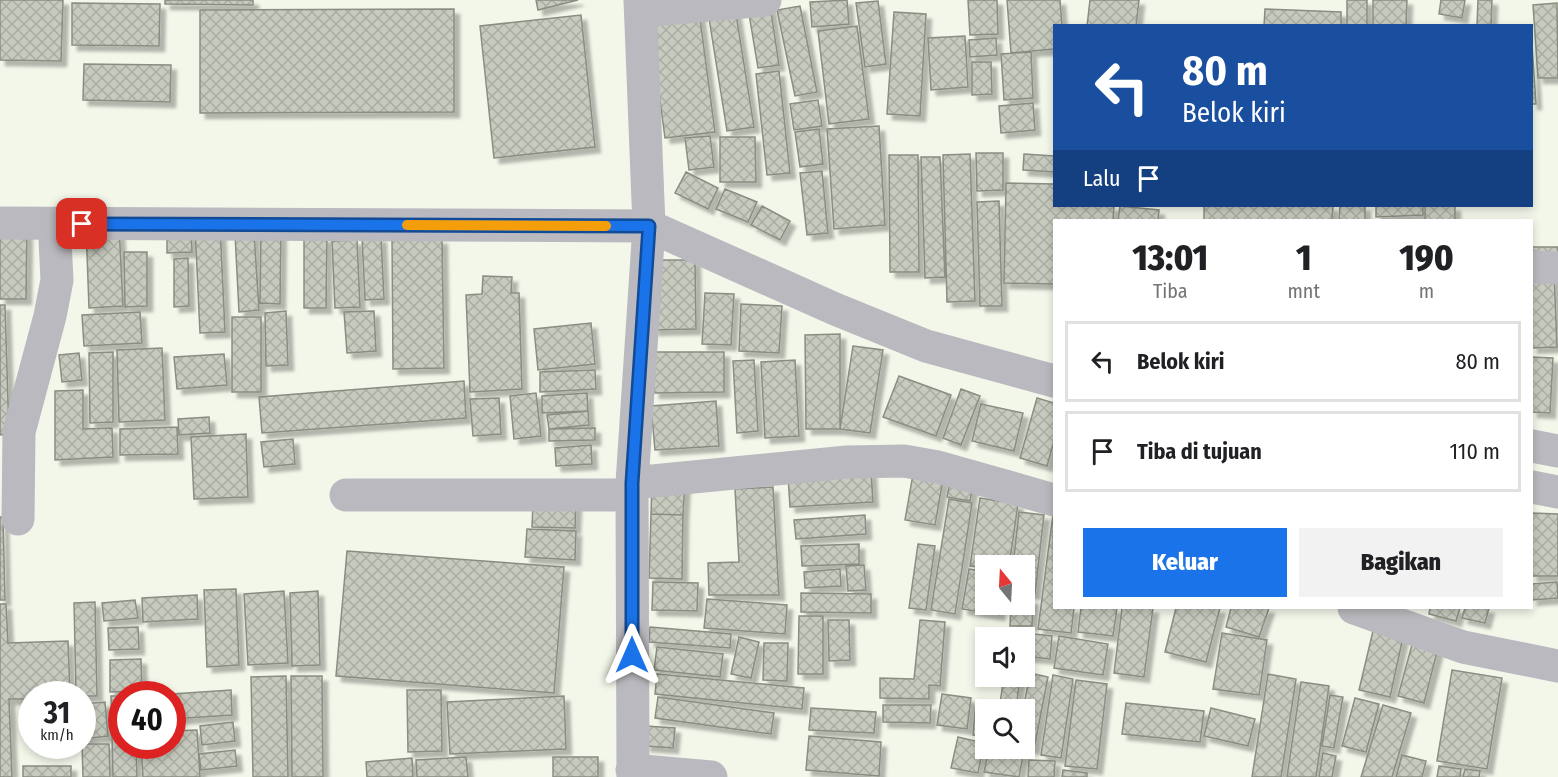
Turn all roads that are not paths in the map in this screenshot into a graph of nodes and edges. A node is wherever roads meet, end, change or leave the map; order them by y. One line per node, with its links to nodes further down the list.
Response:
1 (765, 0): 2 (street)
2 (641, 5): 5 (street)
3 (0, 223): 4 (street)
4 (58, 223): 5 (street); 16 (street)
5 (649, 226): 8 (street); 12 (street)
6 (1533, 267): 7 (street)
7 (1558, 268)
8 (1053, 381)
9 (1533, 446): 10 (street)
10 (1558, 451)
11 (1533, 487): 13 (street)
12 (632, 489): 14 (street); 15 (street); 19 (street)
13 (1558, 492)
14 (346, 495)
15 (1053, 500)
16 (18, 519)
17 (1357, 609): 18 (street)
18 (1558, 666)
19 (632, 773): 20 (street)
20 (711, 777)

